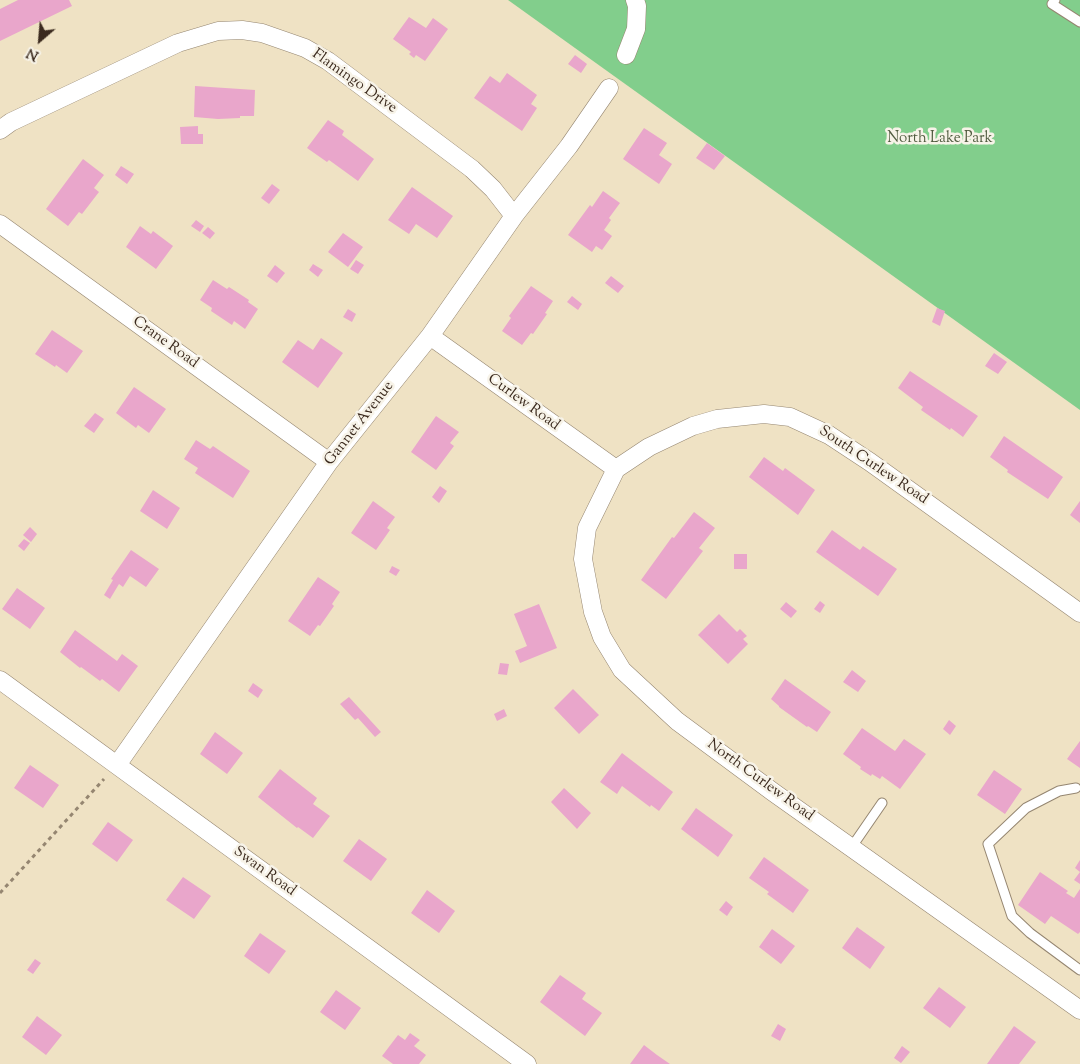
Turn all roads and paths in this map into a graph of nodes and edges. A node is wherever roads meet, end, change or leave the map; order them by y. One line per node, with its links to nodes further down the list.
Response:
1 (635, 0): 4 (street)
2 (1055, 0): 3 (lane)
3 (1080, 22)
4 (626, 56)
5 (609, 88): 7 (street, Gannet Avenue)
6 (0, 130): 7 (street, Flamingo Drive)
7 (514, 216): 9 (street, Gannet Avenue)
8 (0, 224): 10 (street, Crane Road)
9 (430, 336): 10 (street, Gannet Avenue); 11 (street, Curlew Road)
10 (329, 462): 14 (street, Gannet Avenue)
11 (616, 469): 12 (street, South Curlew Road); 17 (street, North Curlew Road)
12 (1080, 612)
13 (0, 680): 14 (street, Swan Road)
14 (117, 765): 18 (path); 21 (street, Swan Road)
15 (1076, 788): 19 (lane)
16 (882, 803): 17 (lane)
17 (851, 848): 20 (street, North Curlew Road)
18 (0, 893)
19 (1080, 970)
20 (1080, 1010)
21 (527, 1064)

